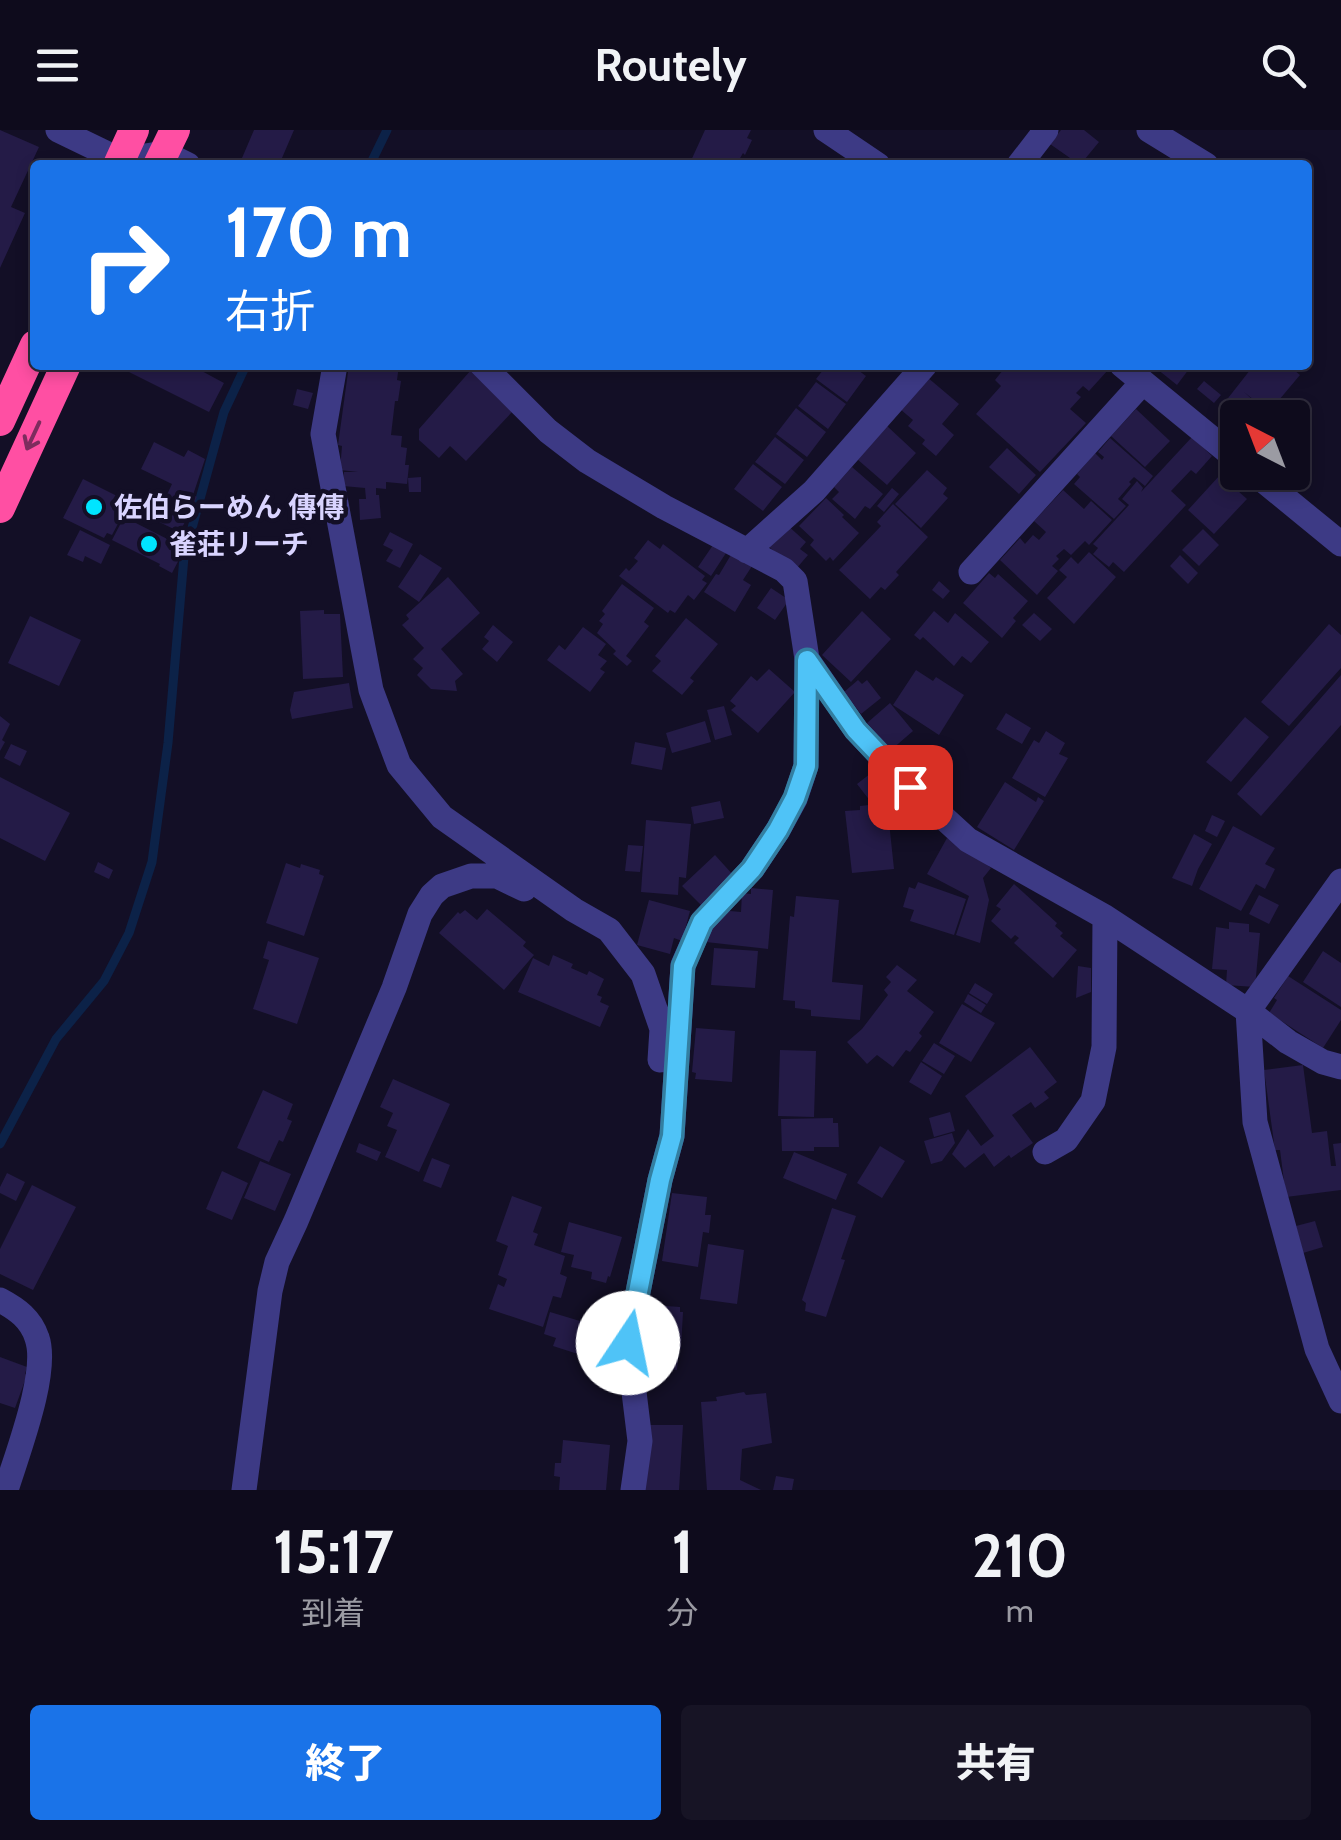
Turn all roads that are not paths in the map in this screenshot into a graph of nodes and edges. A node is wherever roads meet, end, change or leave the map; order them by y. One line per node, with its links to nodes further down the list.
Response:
1 (58, 130): 7 (street)
2 (134, 130): 8 (highway)
3 (826, 130): 10 (street)
4 (1046, 130): 11 (street)
5 (1149, 130): 12 (street)
6 (171, 153): 9 (street)
7 (115, 160)
8 (120, 160)
9 (131, 160)
10 (871, 160)
11 (1023, 160)
12 (1198, 160)
13 (30, 356): 20 (highway)
14 (64, 370): 23 (highway, one-way to 23)
15 (334, 370): 29 (street)
16 (487, 370): 25 (street)
17 (922, 370): 25 (street)
18 (1128, 370): 19 (street)
19 (1144, 382): 21 (street); 26 (street)
20 (0, 421)
21 (1220, 445)
22 (1275, 490): 24 (street)
23 (0, 508)
24 (1341, 544)
25 (747, 551): 27 (street)
26 (970, 572)
27 (807, 660): 30 (street); 34 (street)
28 (1341, 881): 31 (street)
29 (574, 910): 34 (street); 38 (street)
30 (1105, 916): 31 (street); 33 (street)
31 (1248, 1011): 32 (street); 36 (street)
32 (1341, 1068)
33 (1045, 1152)
34 (660, 1180): 39 (street)
35 (0, 1300): 37 (street)
36 (1341, 1401)
37 (6, 1490)
38 (244, 1490)
39 (632, 1490)

